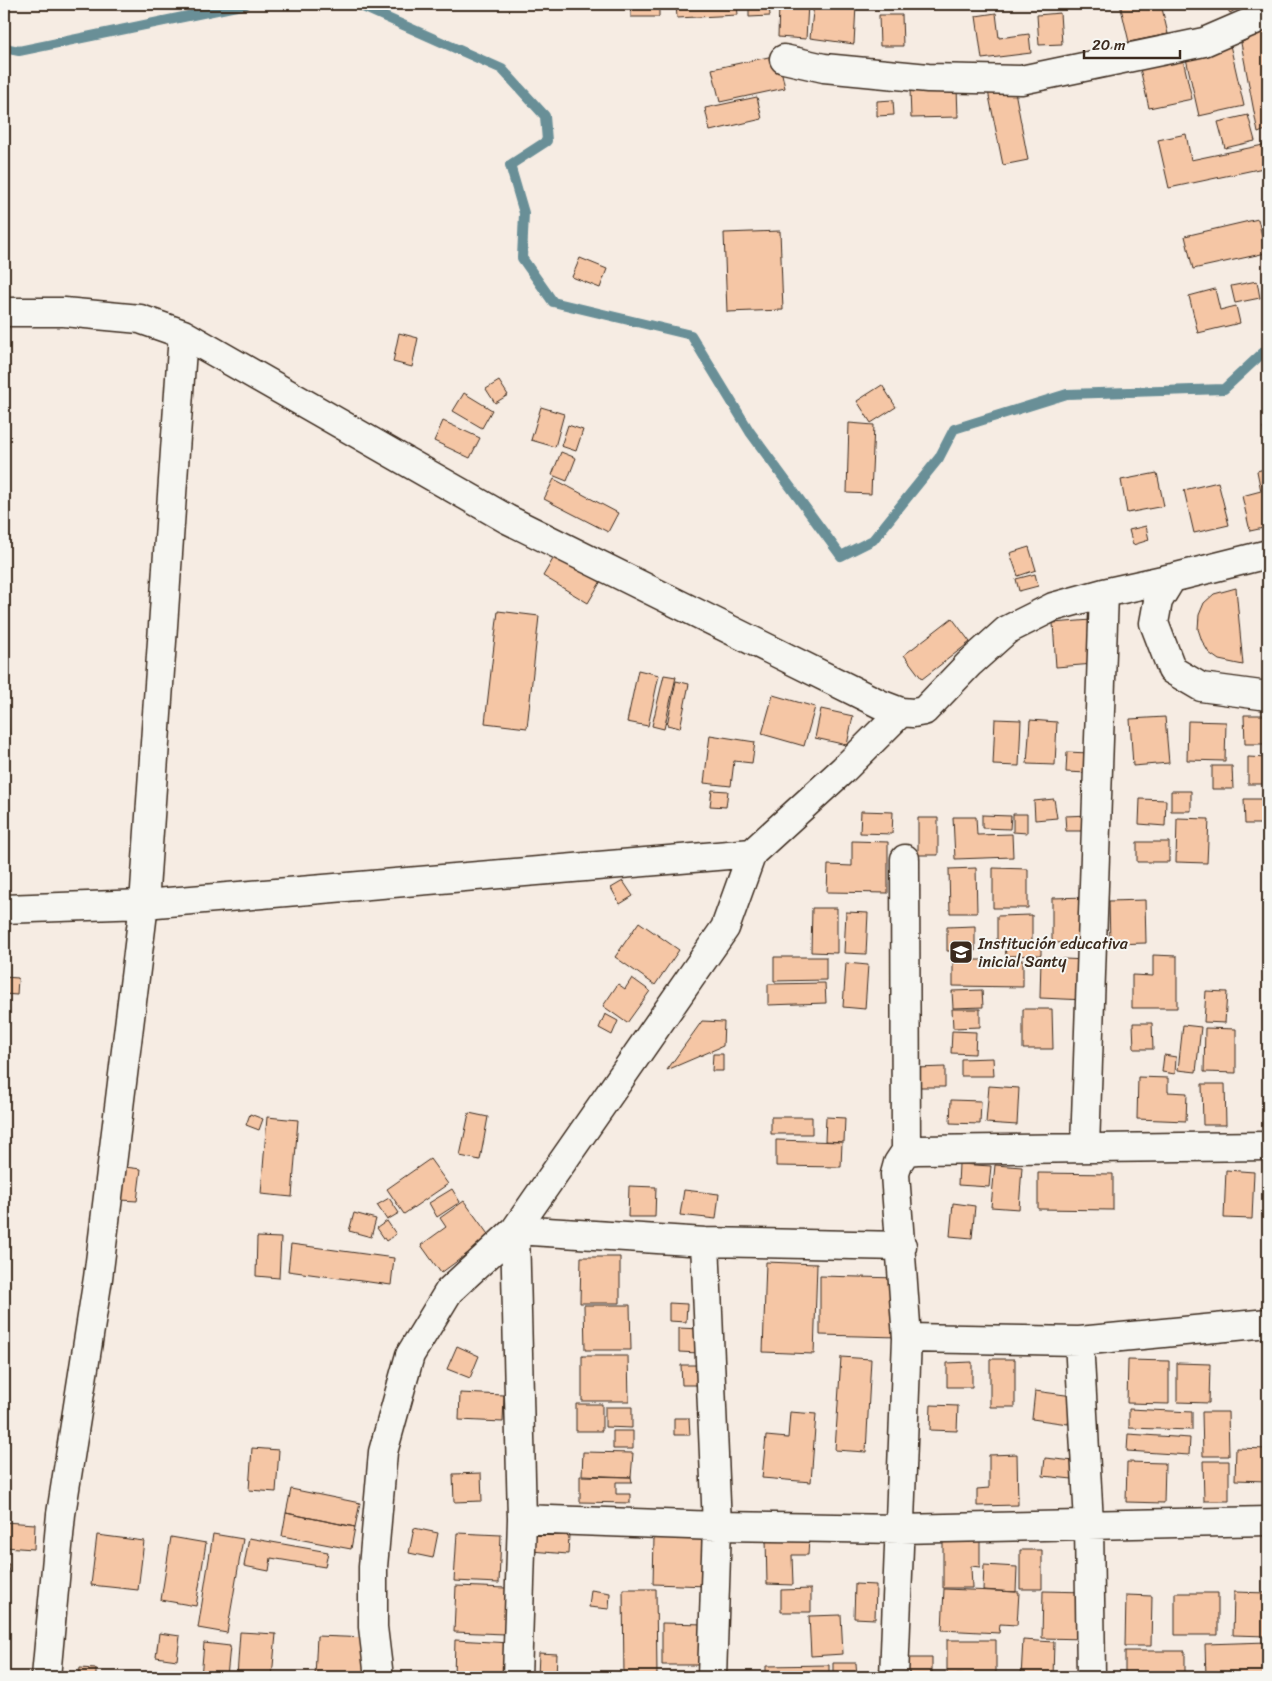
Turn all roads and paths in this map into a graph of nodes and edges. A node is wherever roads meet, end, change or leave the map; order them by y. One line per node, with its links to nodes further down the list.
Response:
1 (1268, 10): 2 (street)
2 (784, 59)
3 (4, 312): 4 (street)
4 (183, 334): 9 (street); 12 (street)
5 (1268, 554): 6 (street)
6 (1172, 578): 7 (street); 8 (street)
7 (1104, 593): 9 (street); 15 (street)
8 (1268, 696)
9 (900, 712): 10 (street)
10 (752, 853): 12 (street); 17 (street)
11 (905, 859): 16 (street)
12 (144, 904): 13 (street); 28 (street)
13 (4, 909)
14 (1268, 1146): 15 (street)
15 (1085, 1148): 16 (street)
16 (906, 1151): 19 (street)
17 (515, 1230): 18 (street); 23 (street); 29 (street)
18 (705, 1242): 19 (street); 26 (street)
19 (902, 1246): 21 (street)
20 (1268, 1323): 22 (street)
21 (907, 1338): 22 (street); 27 (street)
22 (1079, 1341): 25 (street)
23 (522, 1519): 26 (street); 30 (street)
24 (1268, 1520): 25 (street)
25 (1089, 1523): 27 (street); 33 (street)
26 (717, 1526): 27 (street); 31 (street)
27 (901, 1528): 32 (street)
28 (46, 1677)
29 (379, 1677)
30 (516, 1677)
31 (712, 1677)
32 (894, 1677)
33 (1091, 1677)

